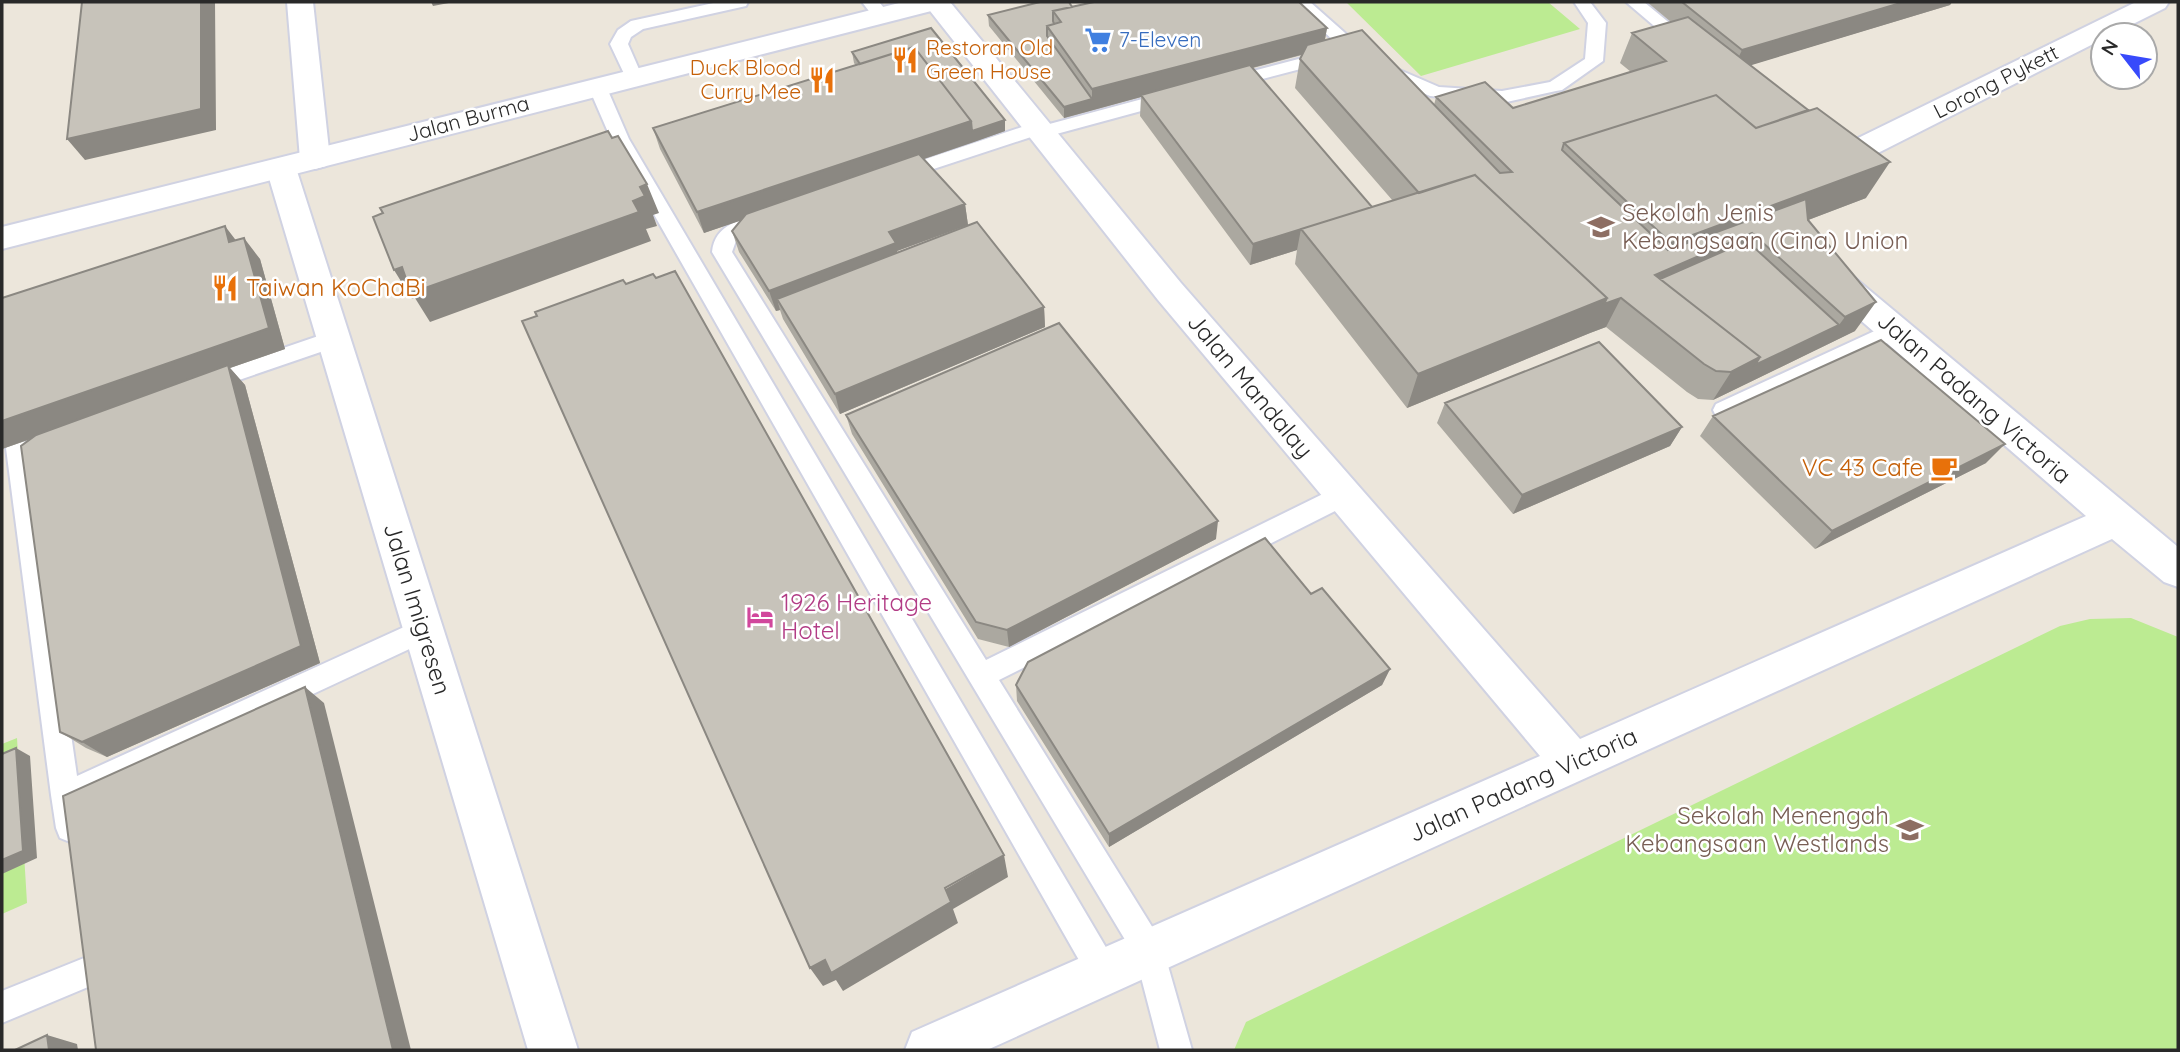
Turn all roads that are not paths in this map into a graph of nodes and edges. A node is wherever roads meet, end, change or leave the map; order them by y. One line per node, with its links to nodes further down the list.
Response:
1 (300, 2): 19 (street, Jalan Imigresen)
2 (740, 2): 11 (lane)
3 (935, 2): 8 (street, Jalan Burma); 17 (street, Jalan Mandalay)
4 (1300, 2): 5 (lane)
5 (1583, 2)
6 (1634, 2): 9 (lane)
7 (2156, 2): 18 (street, Lorong Pykett)
8 (876, 8): 11 (street, Jalan Burma)
9 (1697, 52)
10 (1329, 56): 12 (lane)
11 (633, 76): 13 (street, Jalan Burma)
12 (1252, 76): 14 (lane); 16 (lane)
13 (597, 86): 19 (street, Jalan Burma); 40 (lane)
14 (1212, 87)
15 (1185, 94): 17 (lane)
16 (1270, 96)
17 (1036, 131): 20 (lane); 30 (street, Jalan Mandalay)
18 (1822, 147)
19 (298, 163): 22 (street, Jalan Burma); 25 (street, Jalan Imigresen)
20 (878, 181)
21 (787, 212): 34 (lane)
22 (2, 238)
23 (1832, 277): 24 (street, Jalan Padang Victoria)
24 (1894, 330): 27 (lane); 31 (street, Jalan Padang Victoria)
25 (333, 339): 26 (lane); 33 (street, Jalan Imigresen)
26 (189, 389)
27 (1724, 410)
28 (45, 439): 29 (lane)
29 (10, 451): 36 (lane)
30 (1342, 496): 34 (lane); 35 (street, Jalan Mandalay)
31 (2116, 520): 32 (street, Jalan Padang Victoria); 35 (street, Jalan Padang Victoria)
32 (2178, 570)
33 (424, 630): 36 (lane); 42 (street, Jalan Imigresen)
34 (981, 676): 38 (lane)
35 (1573, 763): 38 (street, Jalan Padang Victoria)
36 (65, 795): 37 (lane)
37 (74, 857)
38 (1150, 952): 40 (street, Jalan Padang Victoria); 44 (lane)
39 (89, 971): 41 (lane)
40 (1103, 972): 43 (street, Jalan Padang Victoria)
41 (2, 1007)
42 (553, 1050)
43 (930, 1050)
44 (1176, 1050)

